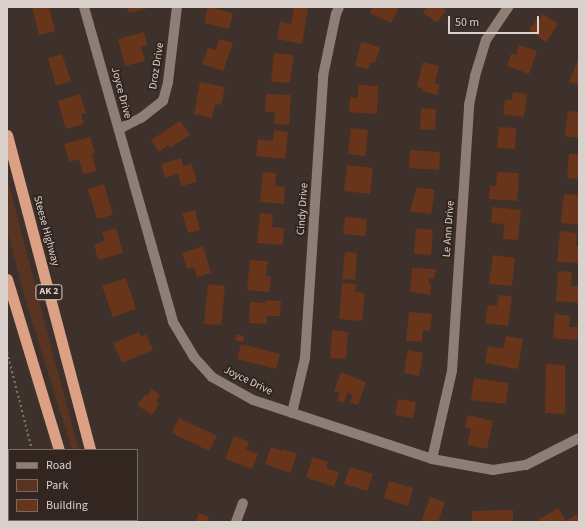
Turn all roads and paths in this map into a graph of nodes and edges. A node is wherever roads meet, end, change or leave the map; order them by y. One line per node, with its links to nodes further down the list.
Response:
1 (84, 7): 5 (street, Joyce Drive)
2 (177, 7): 5 (street, Droz Drive)
3 (339, 7): 9 (street, Cindy Drive)
4 (508, 7): 14 (street, Le Ann Drive)
5 (119, 129): 9 (street, Joyce Drive)
6 (7, 135): 13 (highway, Steese Highway / AK 2)
7 (7, 279): 12 (highway)
8 (7, 352): 11 (path)
9 (292, 413): 14 (street, Joyce Drive)
10 (579, 438): 14 (street, Joyce Drive)
11 (32, 449)
12 (59, 449)
13 (90, 449)
14 (432, 459)
15 (243, 503): 16 (street)
16 (236, 522)

